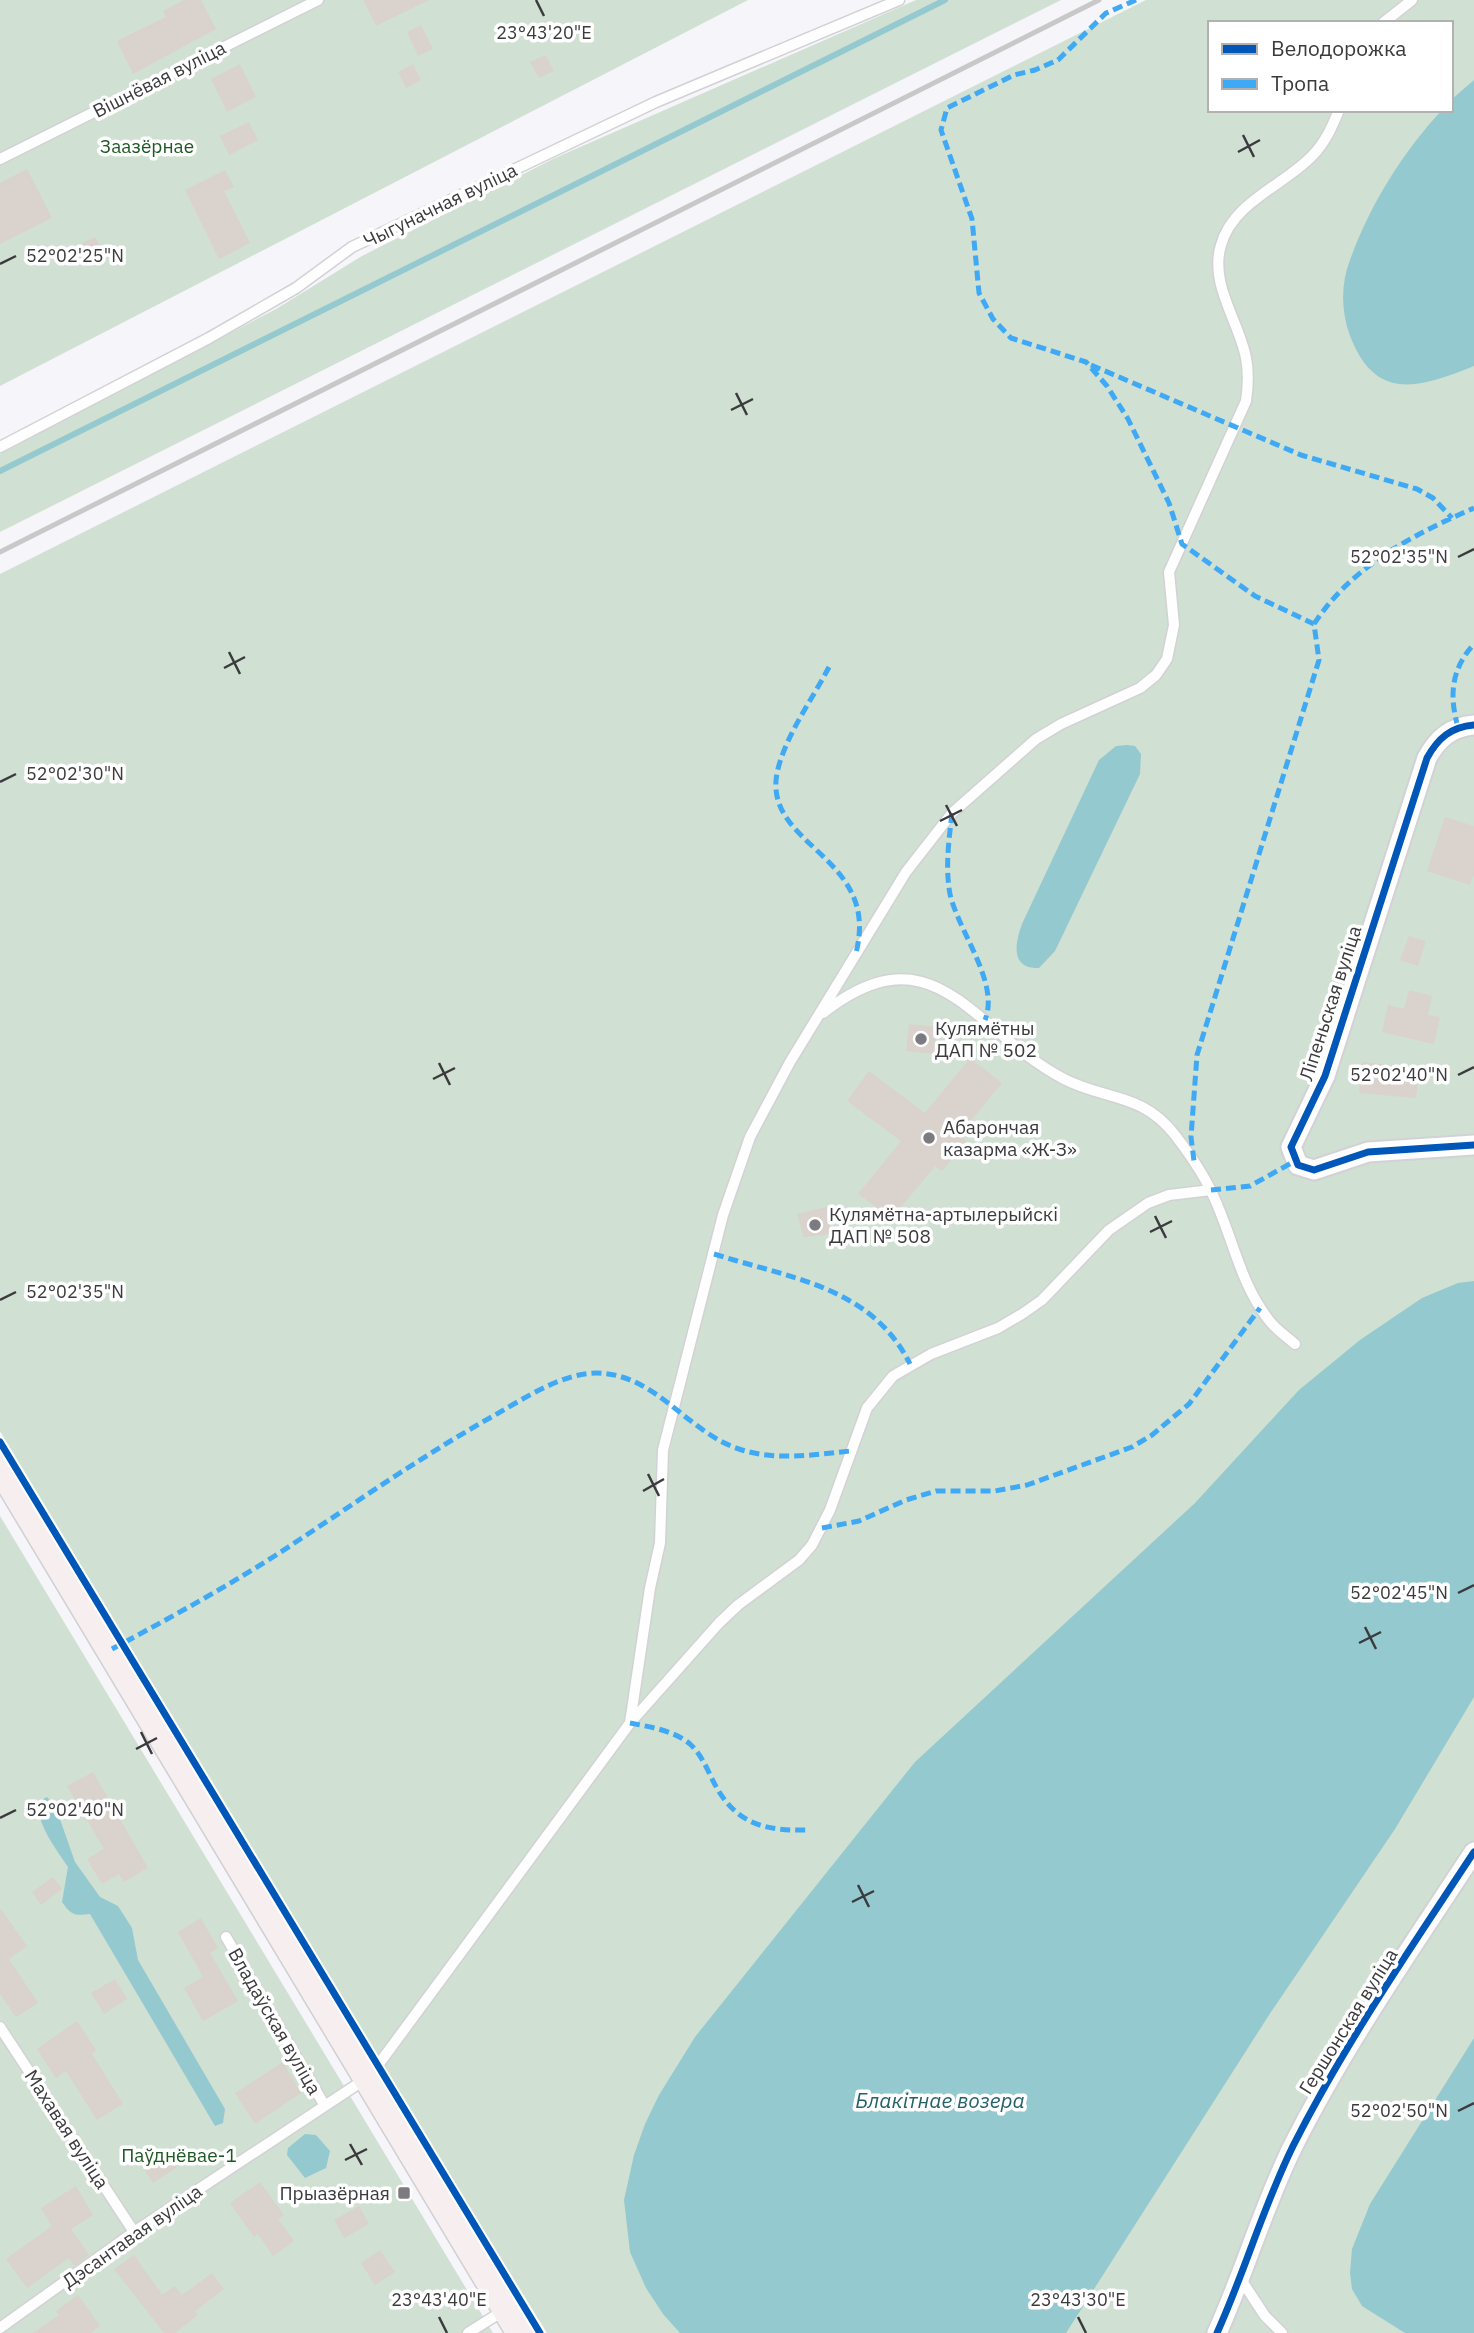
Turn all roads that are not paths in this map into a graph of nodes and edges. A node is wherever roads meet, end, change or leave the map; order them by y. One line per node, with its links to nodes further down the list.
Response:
1 (318, 0): 6 (lane, Вішнёвая вуліца)
2 (899, 0): 7 (lane, Чыгуначная вуліца)
3 (1412, 0): 4 (lane)
4 (1386, 21)
5 (1338, 112): 9 (lane)
6 (0, 159)
7 (0, 447)
8 (1466, 726): 10 (street, Ліпеньская вуліца)
9 (817, 1018): 11 (lane); 14 (lane)
10 (1474, 1145)
11 (1211, 1190): 12 (lane); 14 (lane)
12 (1295, 1344)
13 (0, 1464): 18 (main road)
14 (629, 1723): 18 (lane)
15 (1474, 1852): 21 (street, Гершонская вуліца)
16 (226, 1937): 19 (lane, Владаўская вуліца)
17 (2, 2034): 20 (lane, Махавая вуліца)
18 (370, 2076): 19 (lane, Дэсантавая вуліца); 22 (main road)
19 (324, 2106): 20 (lane, Дэсантавая вуліца)
20 (134, 2232): 23 (lane, Дэсантавая вуліца)
21 (1239, 2276): 25 (street, Гершонская вуліца); 26 (lane)
22 (514, 2321): 24 (lane)
23 (0, 2328)
24 (468, 2333)
25 (1217, 2333)
26 (1282, 2333)

